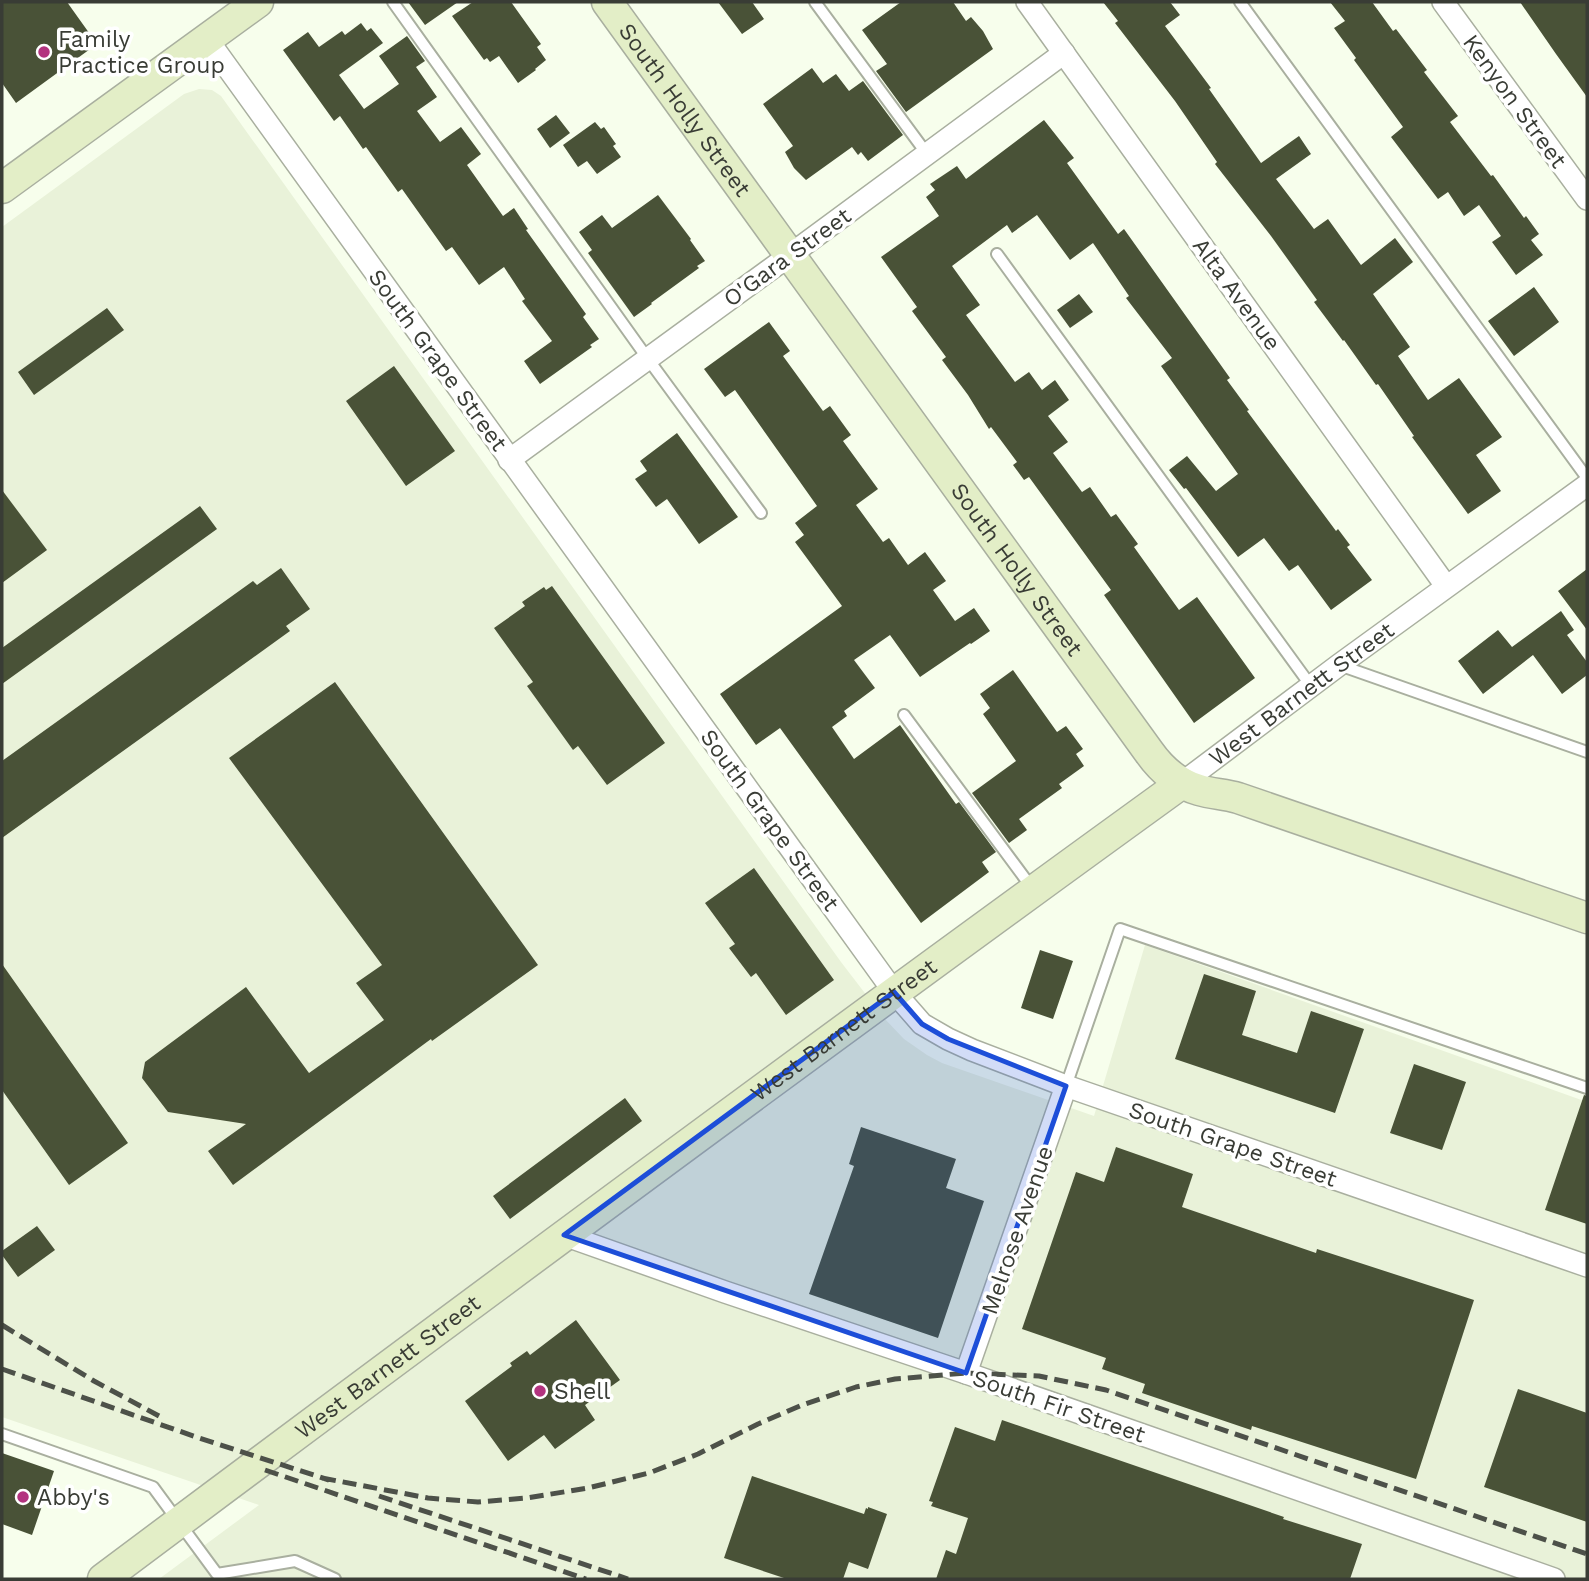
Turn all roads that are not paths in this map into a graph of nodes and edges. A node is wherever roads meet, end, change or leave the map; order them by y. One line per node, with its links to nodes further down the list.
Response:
1 (258, 2): 8 (street)
2 (393, 2): 15 (lane)
3 (607, 2): 14 (street, South Holly Street)
4 (815, 2): 10 (lane)
5 (1027, 2): 9 (street, Alta Avenue)
6 (1240, 2): 17 (lane)
7 (1443, 2): 12 (street, Kenyon Street)
8 (207, 39): 11 (street); 16 (street, South Grape Street)
9 (1064, 53): 10 (street, O'Gara Street); 20 (street, Alta Avenue)
10 (927, 154): 14 (street, O'Gara Street)
11 (2, 188)
12 (1587, 199)
13 (997, 254): 22 (lane)
14 (790, 255): 15 (street, O'Gara Street); 25 (street, South Holly Street)
15 (648, 359): 16 (street, O'Gara Street); 19 (lane)
16 (509, 460): 28 (street, South Grape Street)
17 (1587, 478)
18 (1587, 485): 20 (street, West Barnett Street)
19 (761, 513)
20 (1446, 586): 21 (street, West Barnett Street)
21 (1339, 665): 22 (street, West Barnett Street); 24 (lane)
22 (1311, 686): 25 (street, West Barnett Street)
23 (904, 715): 26 (lane)
24 (1587, 752)
25 (1182, 783): 26 (street, West Barnett Street); 27 (street, South Holly Street)
26 (1034, 891): 28 (street, West Barnett Street)
27 (1587, 918)
28 (894, 992): 29 (street, South Grape Street); 31 (street, West Barnett Street)
29 (1066, 1086): 30 (lane); 32 (street, South Grape Street); 33 (street, Melrose Avenue)
30 (1587, 1088)
31 (564, 1235): 33 (street, South Fir Street); 35 (street, West Barnett Street)
32 (1587, 1266)
33 (966, 1373): 39 (street, South Fir Street)
34 (2, 1434): 35 (lane)
35 (180, 1522): 36 (lane); 37 (street, West Barnett Street)
36 (214, 1577): 38 (lane)
37 (103, 1579)
38 (335, 1579)
39 (1553, 1579)

